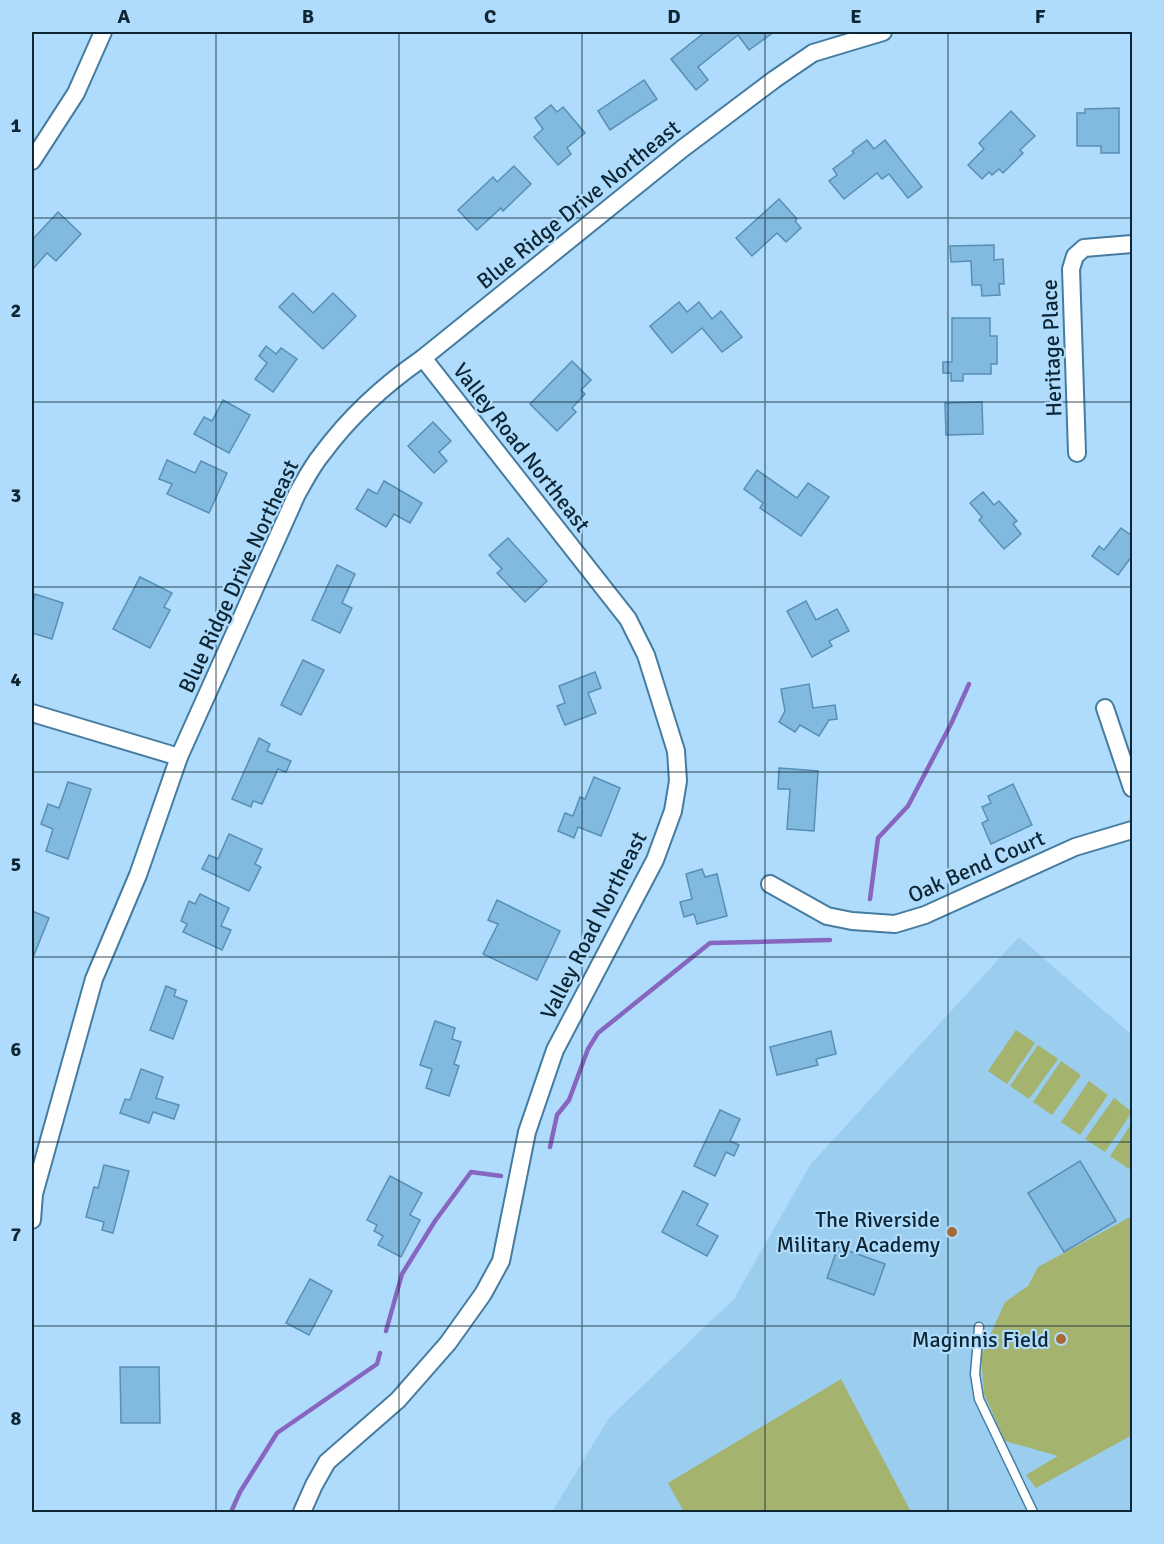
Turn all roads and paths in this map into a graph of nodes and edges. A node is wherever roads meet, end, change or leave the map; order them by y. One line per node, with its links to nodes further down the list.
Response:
1 (103, 32): 3 (street)
2 (883, 32): 5 (street, Blue Ridge Drive Northeast)
3 (32, 161)
4 (1127, 244): 6 (street, Heritage Place)
5 (423, 358): 9 (street, Blue Ridge Drive Northeast); 15 (street, Valley Road Northeast)
6 (1077, 453)
7 (1105, 708): 10 (street)
8 (32, 713): 9 (street)
9 (179, 757): 13 (street, Blue Ridge Drive Northeast)
10 (1132, 788)
11 (1132, 830): 12 (street, Oak Bend Court)
12 (770, 884)
13 (32, 1220)
14 (979, 1327): 16 (lane)
15 (302, 1512)
16 (1033, 1512)

